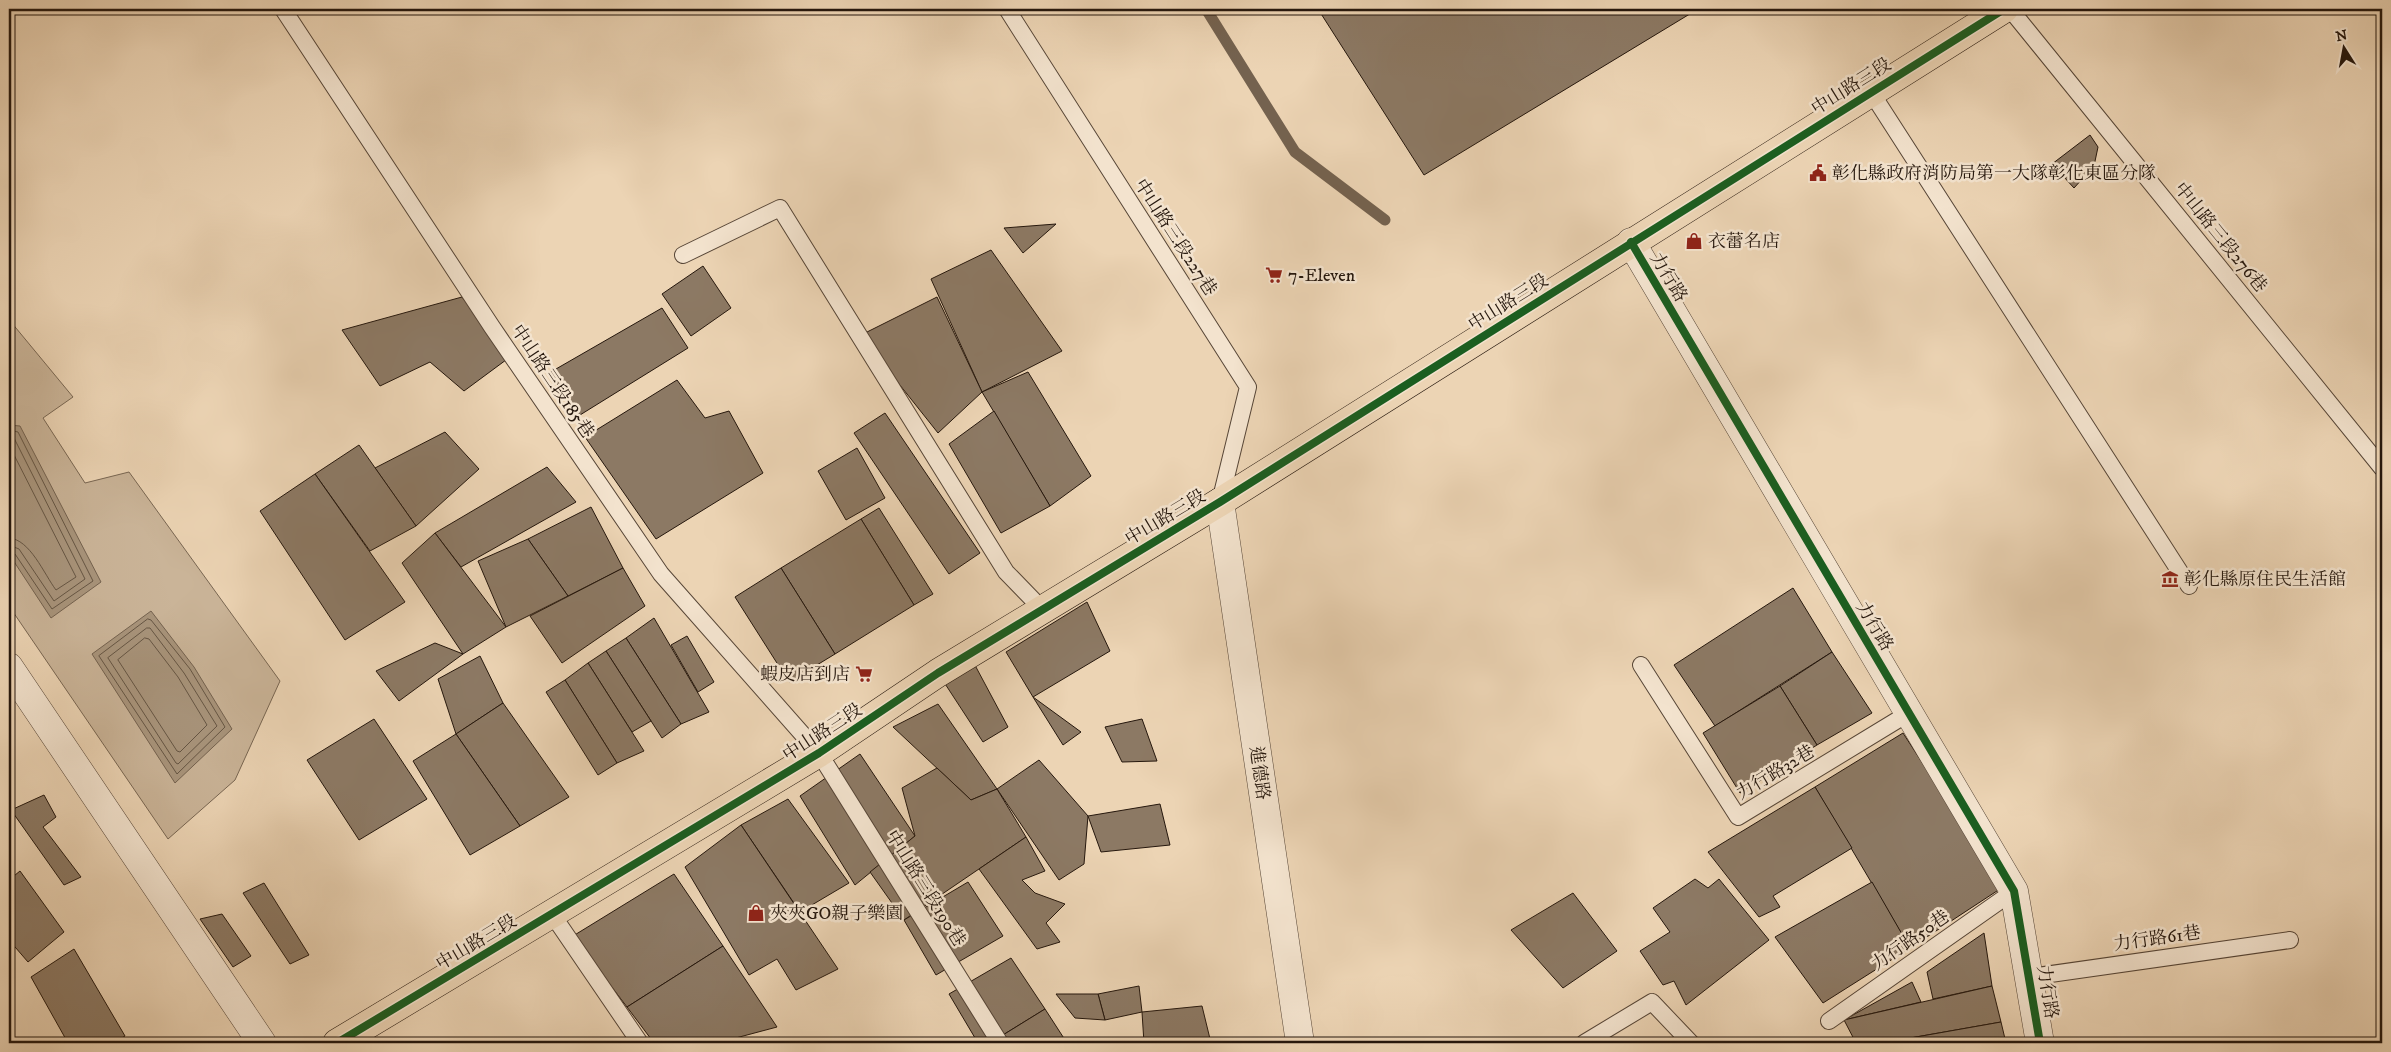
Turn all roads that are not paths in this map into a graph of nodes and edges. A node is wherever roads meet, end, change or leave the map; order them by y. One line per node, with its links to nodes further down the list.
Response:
1 (283, 9): 15 (lane, 中山路三段185巷)
2 (1007, 9): 9 (lane, 中山路三段227巷)
3 (2004, 9): 5 (main road, 中山路三段)
4 (2010, 9): 8 (lane, 中山路三段276巷)
5 (1871, 92): 6 (main road, 中山路三段); 10 (lane)
6 (1631, 242): 9 (main road, 中山路三段); 14 (street, 力行路)
7 (683, 255): 11 (lane)
8 (2382, 468)
9 (1220, 502): 11 (main road, 中山路三段); 25 (street, 進德路)
10 (2189, 586)
11 (1042, 609): 15 (main road, 中山路三段)
12 (1641, 665): 14 (lane, 力行路32巷)
13 (9, 667): 21 (street)
14 (1909, 713): 16 (street, 力行路)
15 (819, 753): 17 (main road, 中山路三段); 24 (lane, 中山路三段190巷)
16 (2014, 891): 19 (street, 力行路); 20 (lane, 力行路50巷)
17 (552, 914): 22 (main road, 中山路三段); 23 (lane)
18 (2290, 940): 19 (lane, 力行路61巷)
19 (2030, 977): 28 (street, 力行路)
20 (1829, 1021)
21 (262, 1043)
22 (337, 1043)
23 (640, 1043)
24 (1000, 1043)
25 (1300, 1043)
26 (1584, 1043): 27 (lane)
27 (1691, 1043)
28 (2040, 1043)

